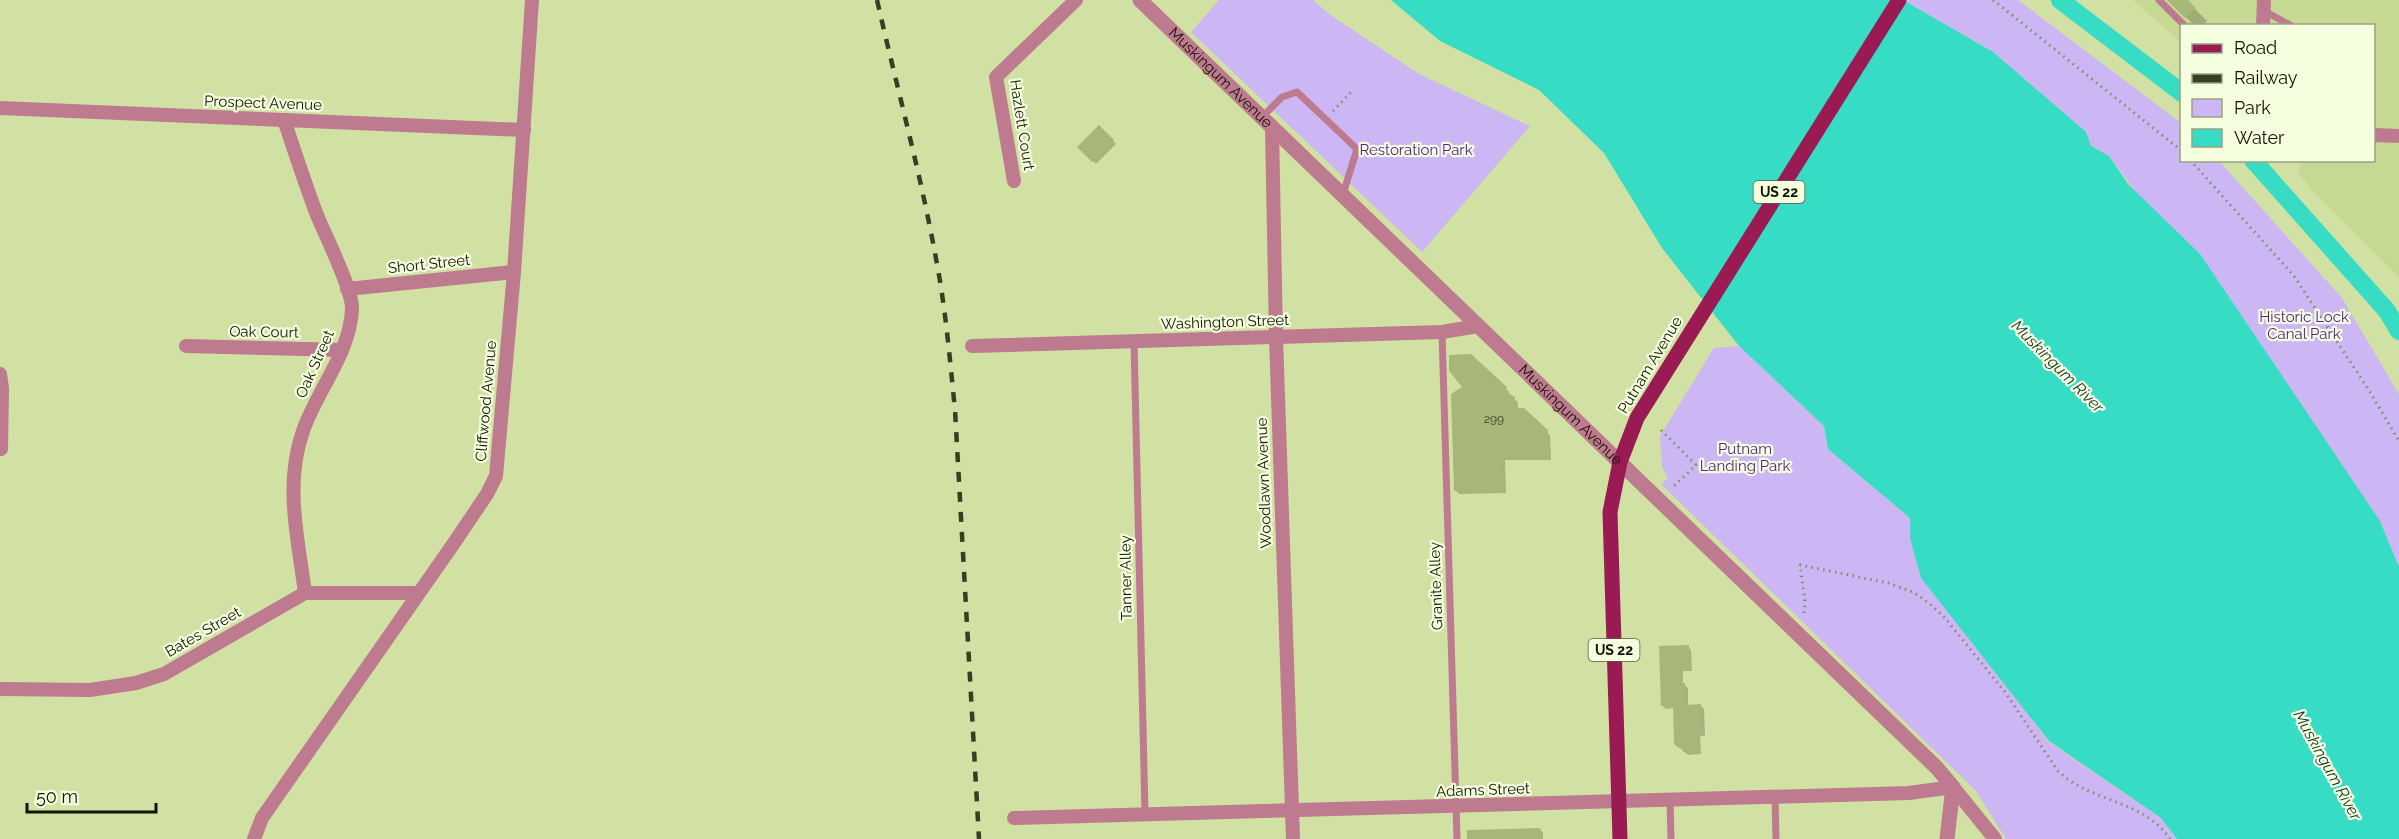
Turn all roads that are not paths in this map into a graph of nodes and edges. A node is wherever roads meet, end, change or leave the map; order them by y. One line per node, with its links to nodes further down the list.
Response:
1 (532, 0): 13 (street, Cliffwood Avenue)
2 (1076, 0): 16 (street, Hazlett Court)
3 (1140, 0): 12 (street, Muskingum Avenue)
4 (1899, 0): 29 (main road, Putnam Avenue / US 22)
5 (2158, 0): 7 (lane)
6 (2264, 5): 8 (street); 9 (lane)
7 (2183, 24)
8 (2263, 24)
9 (2289, 24)
10 (0, 108): 11 (street, Prospect Avenue)
11 (284, 120): 13 (street, Prospect Avenue); 19 (street, Oak Street)
12 (1267, 122): 17 (street, Muskingum Avenue); 17 (lane); 22 (street, Woodlawn Avenue)
13 (524, 130): 18 (street, Cliffwood Avenue)
14 (2375, 131): 15 (street)
15 (2399, 136)
16 (1014, 181)
17 (1342, 195): 20 (street, Muskingum Avenue)
18 (514, 272): 19 (street, Short Street); 31 (street, Cliffwood Avenue)
19 (347, 289): 26 (street, Oak Street)
20 (1478, 326): 21 (street, Washington Street); 29 (street, Muskingum Avenue)
21 (1442, 332): 22 (street, Washington Street); 37 (lane, Granite Alley)
22 (1276, 337): 23 (street, Washington Street); 38 (street, Woodlawn Avenue)
23 (1134, 342): 25 (street, Washington Street); 39 (lane, Tanner Alley)
24 (186, 346): 26 (street, Oak Court)
25 (972, 346)
26 (342, 350): 30 (street, Oak Street)
27 (0, 374): 28 (street)
28 (1, 449)
29 (1620, 462): 33 (street, Muskingum Avenue); 36 (main road, Putnam Avenue / US 22)
30 (305, 593): 31 (street, Bates Street); 32 (street, Bates Street)
31 (417, 593): 41 (street, Cliffwood Avenue)
32 (0, 689)
33 (1953, 787): 34 (street, Adams Street); 47 (street); 48 (street, Muskingum Avenue)
34 (1775, 797): 35 (street, Adams Street); 46 (lane)
35 (1670, 801): 36 (street, Adams Street); 45 (lane)
36 (1619, 802): 37 (street, Adams Street); 44 (main road, Putnam Avenue / US 22)
37 (1456, 807): 38 (street, Adams Street); 43 (lane, Granite Alley)
38 (1293, 812): 39 (street, Adams Street); 42 (street, Woodlawn Avenue)
39 (1145, 813): 40 (street, Adams Street)
40 (1014, 818)
41 (255, 839)
42 (1293, 839)
43 (1457, 839)
44 (1620, 839)
45 (1671, 839)
46 (1776, 839)
47 (1947, 839)
48 (1995, 839)

